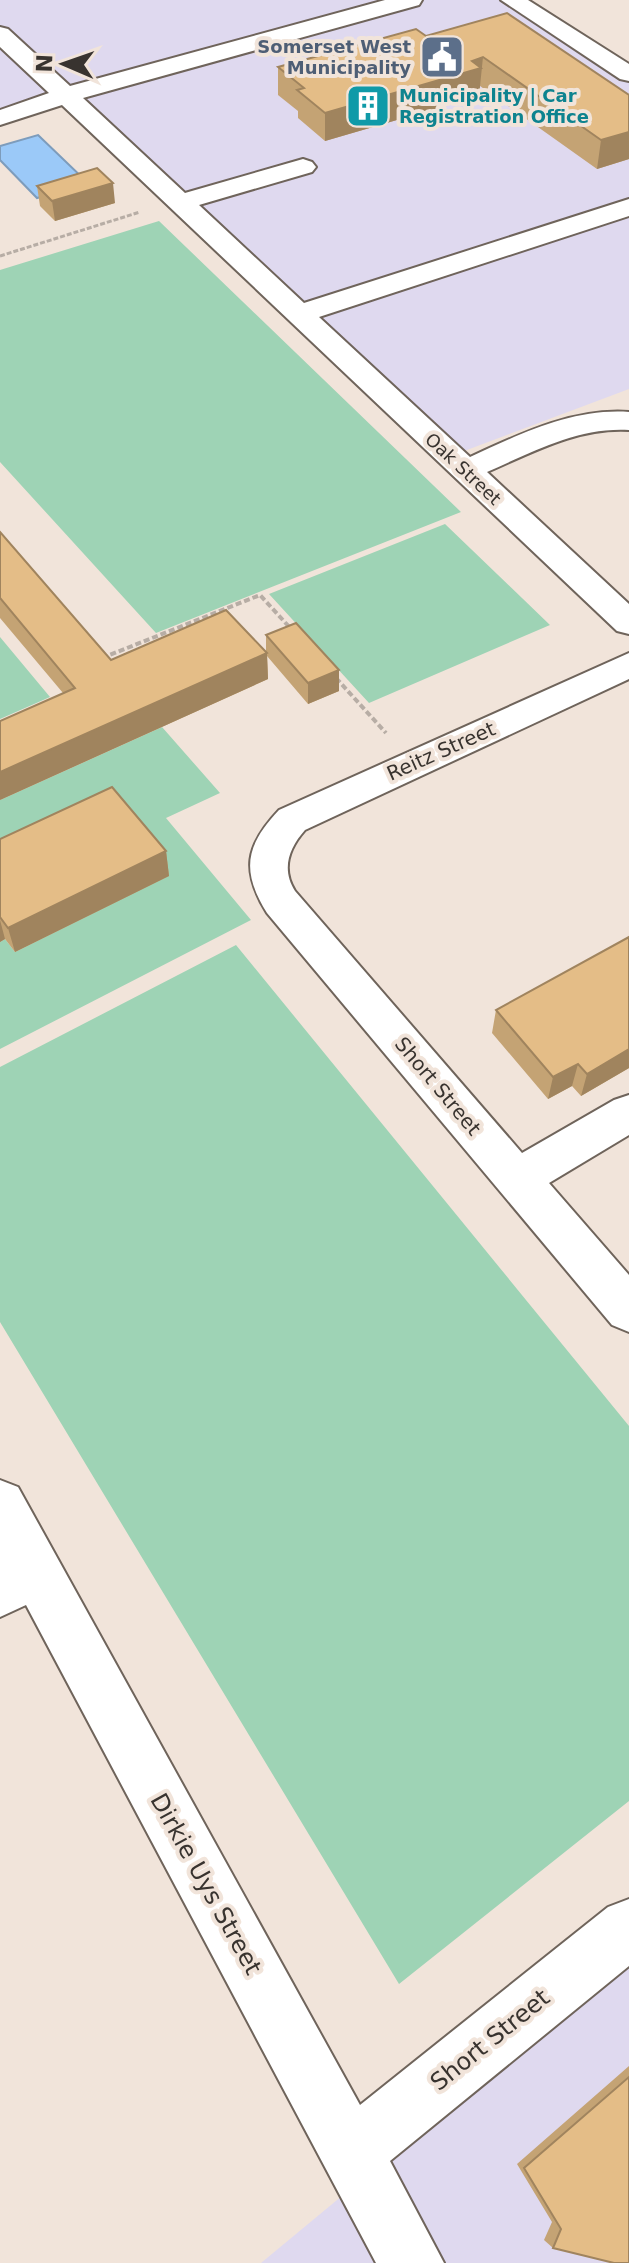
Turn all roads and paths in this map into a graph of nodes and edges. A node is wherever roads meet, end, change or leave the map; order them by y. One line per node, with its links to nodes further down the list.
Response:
1 (411, 0): 5 (street)
2 (515, 0): 6 (street)
3 (0, 34): 4 (street, Oak Street)
4 (26, 57): 5 (street, Oak Street); 7 (street, Oak Street)
5 (144, 73): 7 (street)
6 (629, 74)
7 (67, 96): 8 (street); 9 (street, Oak Street)
8 (2, 117): 9 (street, Oak Street)
9 (102, 130): 12 (street, Oak Street)
10 (303, 167): 12 (street)
11 (566, 196): 14 (street)
12 (180, 201): 15 (path); 16 (street, Oak Street)
13 (627, 209): 14 (street)
14 (595, 217): 16 (street)
15 (0, 256)
16 (297, 315): 18 (street, Oak Street)
17 (629, 421): 18 (street)
18 (464, 471): 19 (street, Oak Street)
19 (629, 623)
20 (292, 630): 21 (path)
21 (92, 647)
22 (629, 665): 24 (street, Reitz Street)
23 (335, 677): 24 (path)
24 (413, 764): 25 (street, Reitz Street)
25 (268, 853): 27 (street, Short Street)
26 (629, 1113): 27 (street)
27 (517, 1179): 28 (street, Short Street)
28 (629, 1310)
29 (0, 1505): 30 (street, Dirkie Uys Street)
30 (17, 1580): 32 (street, Dirkie Uys Street)
31 (629, 1928): 32 (street, Short Street)
32 (351, 2152): 33 (street, Dirkie Uys Street)
33 (411, 2263)

